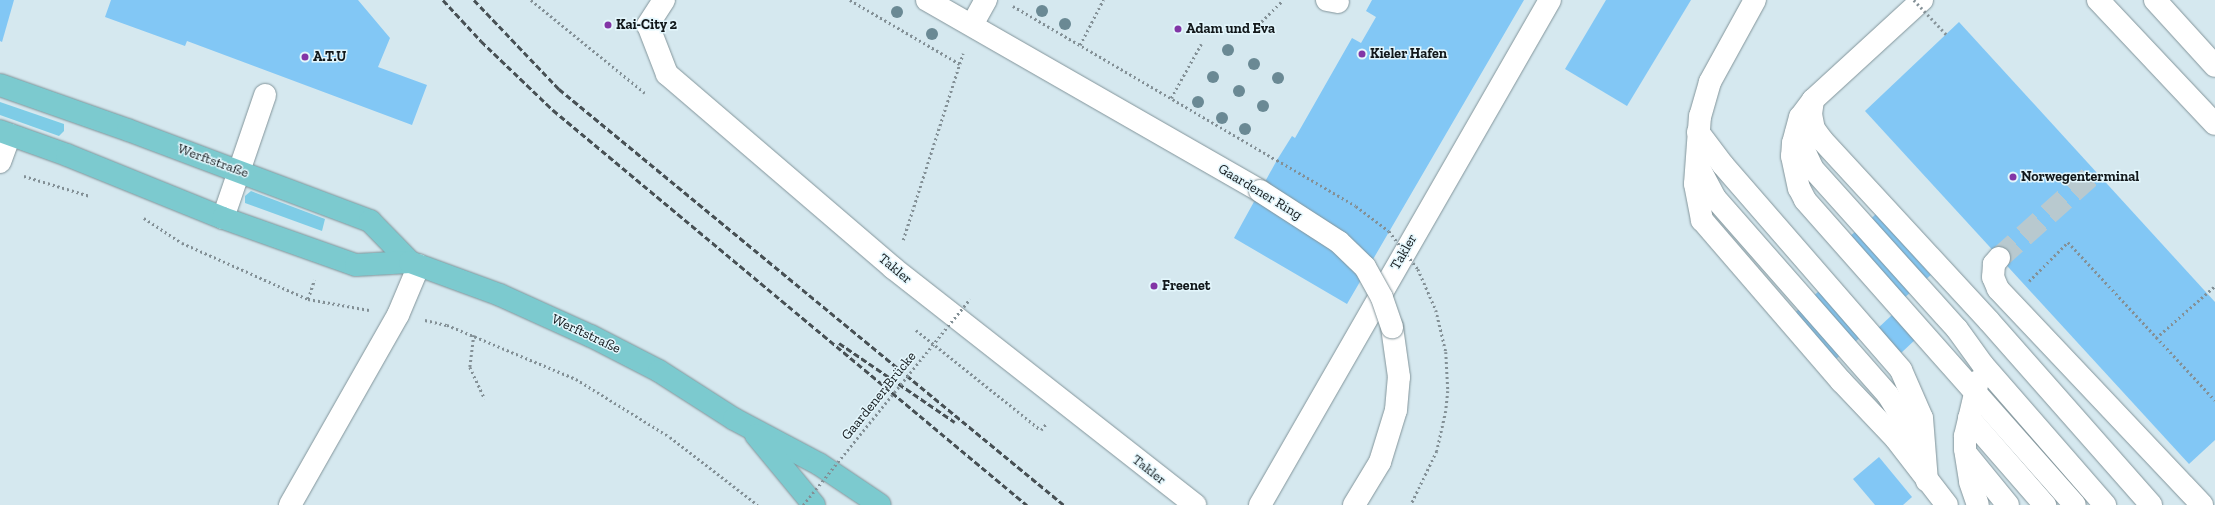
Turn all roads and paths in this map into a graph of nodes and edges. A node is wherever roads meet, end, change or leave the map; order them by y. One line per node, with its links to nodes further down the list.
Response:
1 (664, 0): 34 (street, Takler)
2 (850, 0): 19 (path)
3 (927, 0): 15 (street, Gaardener Ring)
4 (986, 0): 15 (street)
5 (1103, 0): 18 (path)
6 (1283, 0): 14 (path)
7 (1550, 0): 54 (street, Takler)
8 (1755, 0): 26 (street)
9 (1914, 0): 16 (path, bridge)
10 (1922, 0): 24 (street)
11 (2098, 0): 25 (street)
12 (2155, 0): 20 (street)
13 (1008, 4): 18 (path)
14 (1258, 25)
15 (972, 26): 19 (path); 55 (street, Gaardener Ring, bridge)
16 (1946, 34)
17 (1201, 44): 23 (path)
18 (1080, 45): 23 (path)
19 (960, 64): 34 (path)
20 (2215, 66)
21 (0, 85): 30 (main road, Werftstraße)
22 (265, 94): 30 (street)
23 (1171, 98): 28 (path)
24 (1813, 100): 42 (street); 42 (street)
25 (2215, 124)
26 (1698, 132): 47 (street); 47 (street)
27 (5, 133): 29 (street); 31 (main road, Werftstraße)
28 (1277, 160)
29 (0, 162)
30 (239, 170): 31 (street); 33 (main road, Werftstraße)
31 (223, 218): 33 (main road, Werftstraße)
32 (1999, 258): 37 (street)
33 (415, 263): 45 (main road, Werftstraße); 49 (street)
34 (893, 268): 53 (street, Takler)
35 (2215, 286): 40 (path)
36 (970, 299): 41 (path, Gaardener Brücke, bridge)
37 (2009, 301): 40 (path); 69 (street)
38 (916, 330): 41 (path)
39 (474, 335): 43 (path)
40 (2156, 338): 44 (path)
41 (933, 345): 46 (path); 50 (path, Gaardener Brücke, bridge)
42 (1977, 385): 48 (street); 59 (street); 60 (street); 61 (street); 62 (street); 63 (street); 64 (street); 65 (street); 66 (street); 67 (street); 68 (street)
43 (485, 399)
44 (2215, 400)
45 (750, 428): 51 (main road, Werftstraße); 52 (main road, Werftstraße)
46 (1041, 430)
47 (1926, 481): 56 (street)
48 (1970, 482): 57 (street); 58 (street)
49 (290, 505)
50 (803, 505)
51 (814, 505)
52 (880, 505)
53 (1195, 505)
54 (1260, 505)
55 (1354, 505)
56 (1947, 505)
57 (1978, 505)
58 (1989, 505)
59 (2008, 505)
60 (2025, 505)
61 (2045, 505)
62 (2060, 505)
63 (2075, 505)
64 (2090, 505)
65 (2105, 505)
66 (2120, 505)
67 (2136, 505)
68 (2151, 505)
69 (2202, 505)

